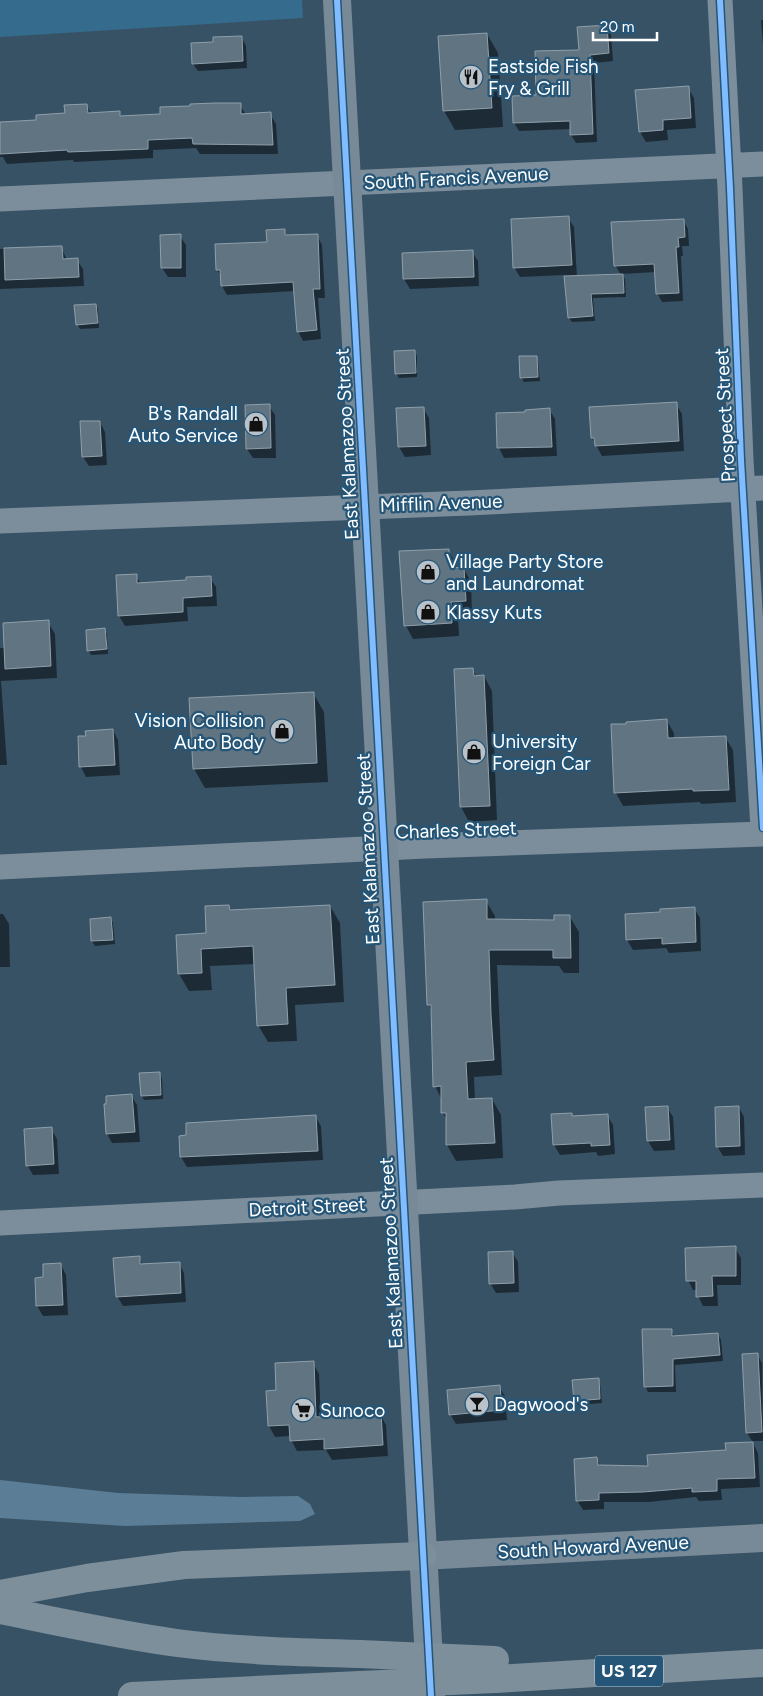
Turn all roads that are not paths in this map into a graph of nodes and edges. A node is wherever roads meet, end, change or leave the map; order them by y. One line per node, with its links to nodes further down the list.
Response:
1 (337, 0): 5 (street, East Kalamazoo Street)
2 (720, 0): 4 (street, Prospect Street)
3 (763, 164): 4 (street, South Francis Avenue)
4 (729, 166): 5 (street, South Francis Avenue); 7 (street, Prospect Street)
5 (348, 183): 6 (street, South Francis Avenue); 8 (street, East Kalamazoo Street)
6 (0, 199)
7 (753, 489): 8 (street, Mifflin Avenue); 10 (street, Prospect Street)
8 (366, 506): 9 (street, Mifflin Avenue); 12 (street, East Kalamazoo Street)
9 (0, 521)
10 (763, 828)
11 (763, 834): 12 (street, Charles Street)
12 (383, 848): 13 (street, Charles Street); 15 (street, East Kalamazoo Street)
13 (0, 867)
14 (763, 1185): 15 (street, Detroit Street)
15 (403, 1202): 16 (street, Detroit Street); 18 (street, East Kalamazoo Street)
16 (0, 1223)
17 (763, 1538): 18 (street, South Howard Avenue)
18 (422, 1556): 19 (highway); 25 (street, East Kalamazoo Street)
19 (0, 1594)
20 (0, 1610): 23 (highway, bridge)
21 (763, 1659): 23 (highway)
22 (763, 1663): 23 (highway, US 127)
23 (495, 1670): 24 (highway, US 127, bridge)
24 (132, 1696)
25 (431, 1696)

